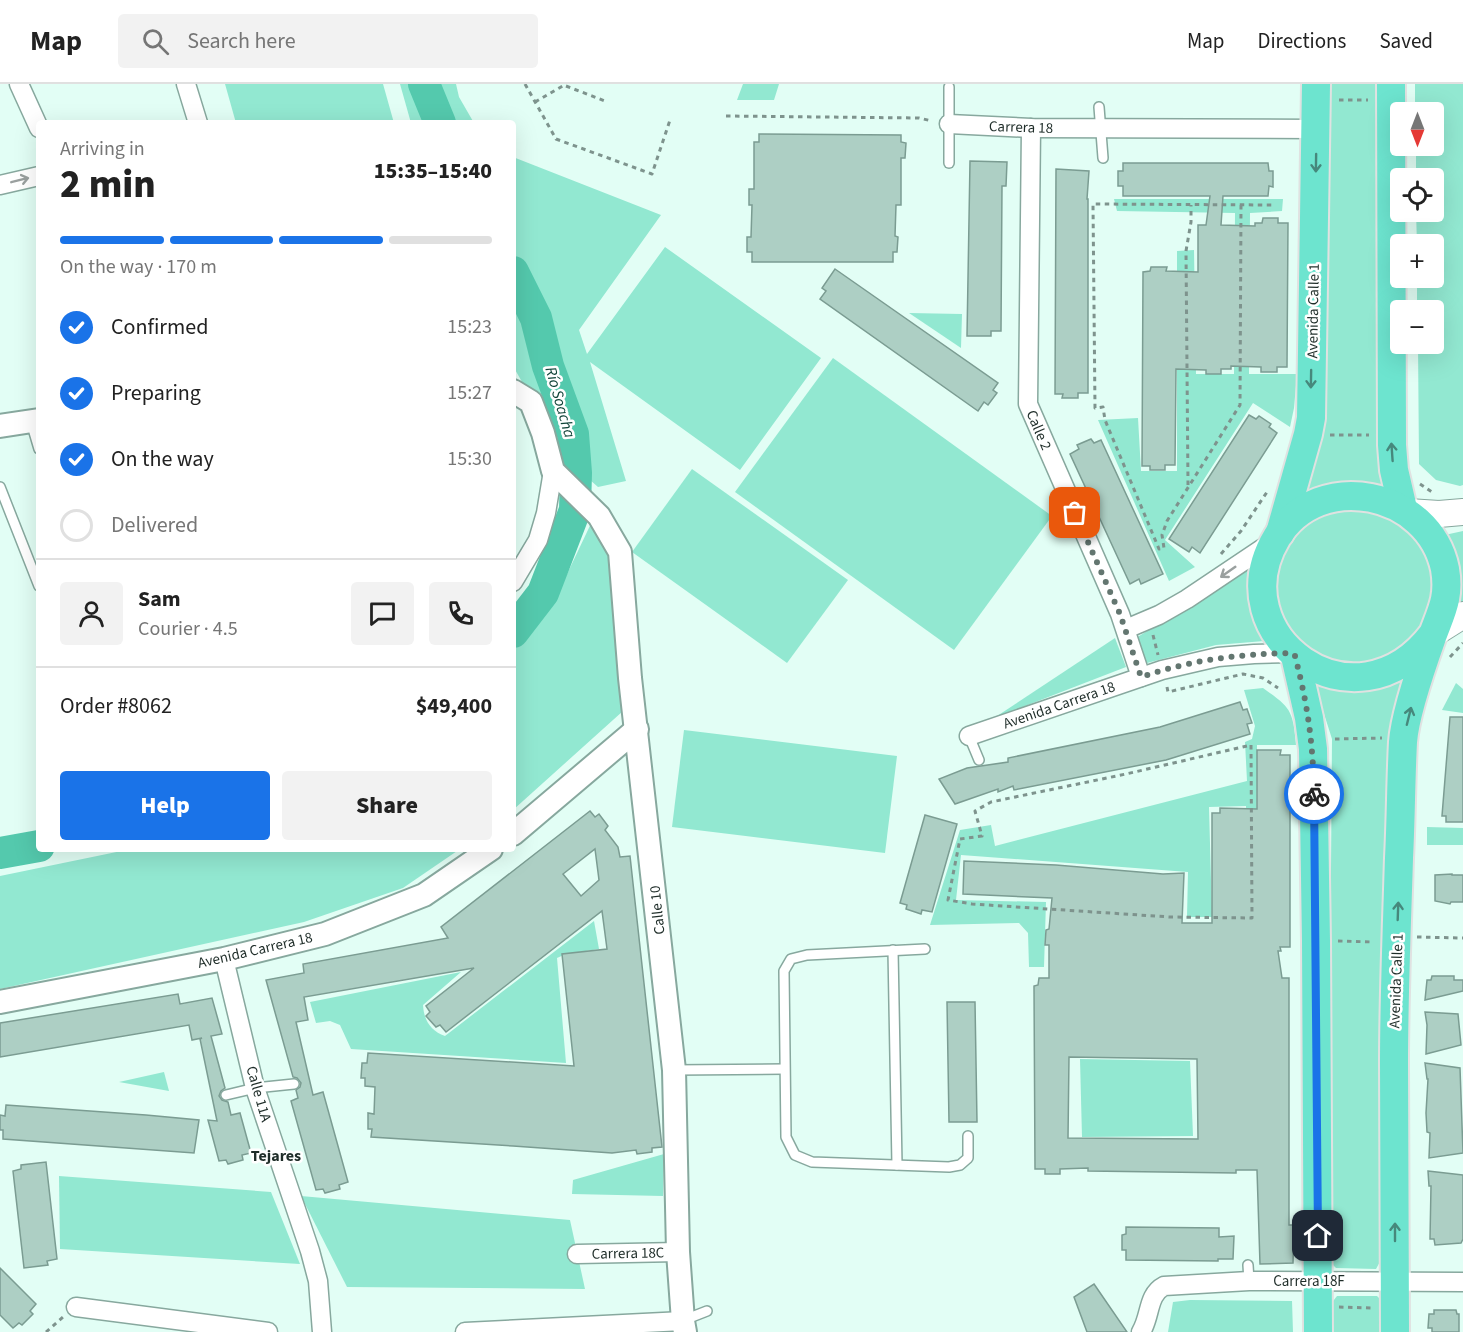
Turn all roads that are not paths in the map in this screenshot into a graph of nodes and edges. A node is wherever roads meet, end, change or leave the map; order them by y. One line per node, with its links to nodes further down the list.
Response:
1 (19, 84): 8 (street)
2 (186, 84): 7 (street)
3 (949, 87): 9 (lane)
4 (1316, 92): 12 (main road, Avenida Calle 1)
5 (1391, 92): 22 (main road, one-way to 5)
6 (1099, 107): 11 (lane)
7 (197, 120)
8 (36, 121)
9 (949, 124): 10 (street, Carrera 18); 14 (lane)
10 (1031, 128): 11 (street, Carrera 18); 28 (street, Calle 2)
11 (1100, 128): 12 (street, Carrera 18); 13 (lane)
12 (1316, 129): 24 (main road, Avenida Calle 1, one-way to 24)
13 (1103, 158)
14 (949, 163)
15 (36, 177): 16 (street, one-way to 15)
16 (0, 185)
17 (516, 393): 20 (street)
18 (35, 421): 19 (street)
19 (0, 426)
20 (557, 475): 25 (street); 32 (street, Calle 10)
21 (0, 487): 26 (lane)
22 (1406, 511): 23 (main road); 24 (main road); 29 (main road)
23 (1463, 512)
24 (1278, 536): 28 (street, one-way to 28); 30 (main road)
25 (516, 577)
26 (36, 578)
27 (1463, 615): 29 (main road)
28 (1126, 629): 31 (street, Calle 2)
29 (1433, 634): 30 (main road); 53 (main road, Avenida Calle 1, one-way to 29)
30 (1293, 655): 31 (street, Avenida Carrera 18); 52 (main road)
31 (1141, 677): 33 (street, Avenida Carrera 18)
32 (637, 729): 35 (street); 42 (street, Calle 10)
33 (969, 736): 34 (lane)
34 (980, 760)
35 (516, 831)
36 (487, 852): 39 (street, Avenida Carrera 18)
37 (925, 949): 38 (lane)
38 (893, 950): 41 (lane); 47 (lane)
39 (224, 959): 40 (street, Avenida Carrera 18); 44 (street, Calle 11A)
40 (0, 1002)
41 (784, 1069): 42 (lane); 47 (lane)
42 (674, 1070): 48 (street, Calle 10)
43 (294, 1084): 44 (lane)
44 (255, 1088): 45 (lane); 57 (street, Calle 11A)
45 (226, 1095)
46 (968, 1136): 47 (lane)
47 (897, 1165)
48 (678, 1252): 49 (street, Carrera 18C); 55 (street, Calle 10)
49 (577, 1254)
50 (1463, 1282): 53 (street, Carrera 18F)
51 (76, 1307): 56 (street)
52 (1318, 1307): 53 (street, Carrera 18F); 59 (street, Carrera 18F)
53 (1395, 1307)
54 (707, 1311): 55 (lane)
55 (684, 1326): 58 (street)
56 (268, 1332)
57 (322, 1332)
58 (465, 1332)
59 (1141, 1332)

